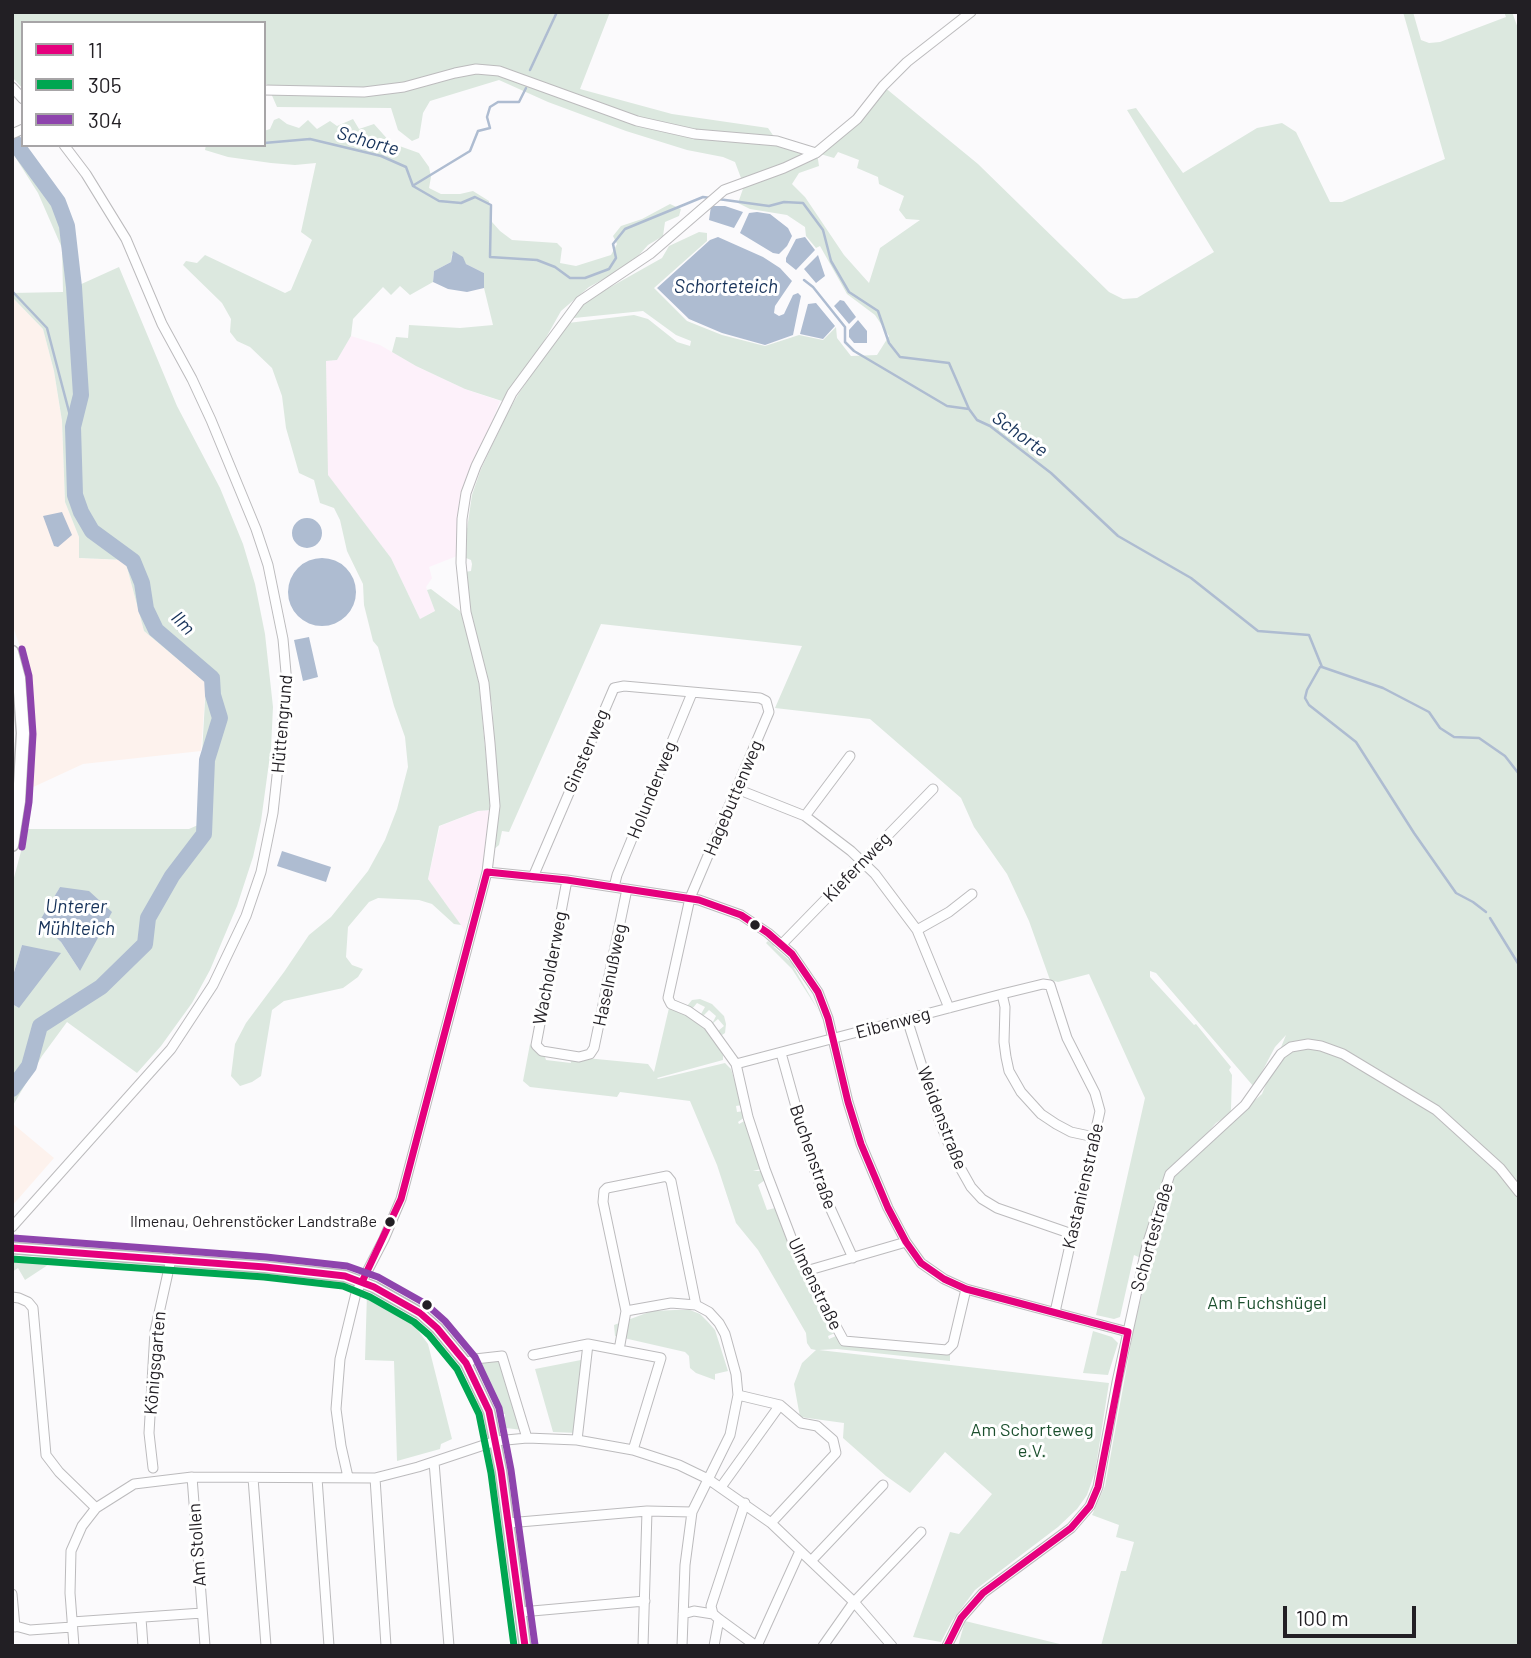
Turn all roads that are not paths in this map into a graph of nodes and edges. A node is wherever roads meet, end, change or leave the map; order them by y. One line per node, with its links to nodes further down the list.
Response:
1 (971, 12): 4 (street)
2 (266, 90): 4 (street)
3 (66, 147): 34 (street, Hüttengrund)
4 (816, 153): 15 (street)
5 (12, 652): 11 (main road)
6 (692, 693): 7 (street, Ginsterweg); 16 (street, Ginsterweg); 18 (street, Holunderweg)
7 (764, 699): 9 (street, Hagebuttenweg)
8 (850, 756): 12 (street)
9 (737, 789): 12 (street); 21 (street, Hagebuttenweg)
10 (933, 789): 14 (street, Kiefernweg)
11 (15, 814): 13 (main road)
12 (805, 816): 14 (street)
13 (12, 845)
14 (863, 862): 22 (street); 23 (street, Kiefernweg)
15 (487, 872): 16 (street); 41 (street)
16 (533, 877): 17 (street)
17 (567, 880): 18 (street); 30 (street, Wacholderweg)
18 (614, 887): 19 (street)
19 (627, 889): 21 (street); 30 (street, Haselnußweg)
20 (972, 894): 22 (street)
21 (690, 898): 23 (street); 31 (street, Hagebuttenweg)
22 (917, 930): 26 (street)
23 (782, 944): 28 (street)
24 (1050, 985): 25 (street, Eibenweg); 32 (street, Kastanienstraße)
25 (1002, 994): 26 (street, Eibenweg); 32 (street)
26 (949, 1008): 27 (street, Eibenweg)
27 (907, 1019): 28 (street, Eibenweg); 35 (street, Weidenstraße)
28 (833, 1039): 29 (street, Eibenweg); 36 (street)
29 (781, 1053): 31 (street, Eibenweg); 38 (street, Buchenstraße)
30 (586, 1057)
31 (736, 1064): 40 (street, Ulmenstraße)
32 (1094, 1137): 35 (street, Kastanienstraße)
33 (1519, 1192): 47 (street, Schortestraße)
34 (12, 1227)
35 (1072, 1234): 46 (street, Kastanienstraße)
36 (905, 1242): 38 (street); 42 (street)
37 (12, 1248): 39 (street)
38 (853, 1258): 40 (street)
39 (171, 1259): 41 (street); 59 (street, Königsgarten)
40 (806, 1271): 42 (street, Ulmenstraße)
41 (362, 1282): 51 (street); 61 (street)
42 (966, 1289): 46 (street)
43 (12, 1297): 69 (street)
44 (696, 1305): 45 (street); 45 (street); 52 (street)
45 (626, 1311): 49 (street)
46 (1055, 1312): 47 (street)
47 (1128, 1332): 101 (street, Schortestraße)
48 (588, 1344): 49 (street); 50 (street); 55 (street)
49 (618, 1350): 57 (street)
50 (533, 1355)
51 (466, 1363): 54 (street); 56 (street)
52 (738, 1395): 53 (street); 65 (street)
53 (780, 1405): 67 (street); 73 (street)
54 (527, 1438): 55 (street, Am Stollen); 56 (street, Am Stollen)
55 (577, 1440): 57 (street, Am Stollen)
56 (496, 1441): 58 (street, Am Stollen); 72 (street)
57 (633, 1450): 65 (street, Am Stollen)
58 (434, 1462): 64 (street, Am Stollen); 93 (street)
59 (153, 1468)
60 (192, 1477): 62 (street, Am Stollen); 69 (street, Am Stollen); 81 (street, Am Stollen)
61 (348, 1477): 63 (street, Am Stollen); 64 (street, Am Stollen)
62 (253, 1478): 63 (street, Am Stollen); 90 (street)
63 (317, 1478): 91 (street)
64 (376, 1478): 92 (street)
65 (708, 1479): 67 (street, Am Stollen); 71 (street)
66 (883, 1485): 76 (street)
67 (721, 1487): 68 (street, Am Stollen)
68 (745, 1503): 73 (street, Am Stollen); 83 (street)
69 (96, 1508): 85 (street, Am Stollen)
70 (647, 1511): 71 (street); 72 (street); 78 (street)
71 (692, 1512): 82 (street)
72 (509, 1523): 80 (street)
73 (771, 1523): 75 (street, Am Stollen)
74 (921, 1532): 79 (street)
75 (800, 1551): 76 (street, Am Stollen); 98 (street)
76 (811, 1561): 79 (street, Am Stollen)
77 (12, 1594): 86 (street)
78 (645, 1601): 80 (street); 95 (street)
79 (855, 1602): 99 (street); 100 (street, Am Stollen)
80 (521, 1612): 94 (street)
81 (202, 1613): 84 (street); 89 (street, Am Stollen)
82 (683, 1614): 83 (street); 96 (street)
83 (716, 1617): 97 (street); 98 (street)
84 (141, 1618): 85 (street); 88 (street)
85 (72, 1624): 86 (street); 87 (street, Am Stollen)
86 (14, 1626)
87 (74, 1646)
88 (144, 1646)
89 (205, 1646)
90 (266, 1646)
91 (329, 1646)
92 (386, 1646)
93 (449, 1646)
94 (525, 1646)
95 (643, 1646)
96 (682, 1646)
97 (714, 1646)
98 (757, 1646)
99 (823, 1646)
100 (892, 1646)
101 (947, 1646)

